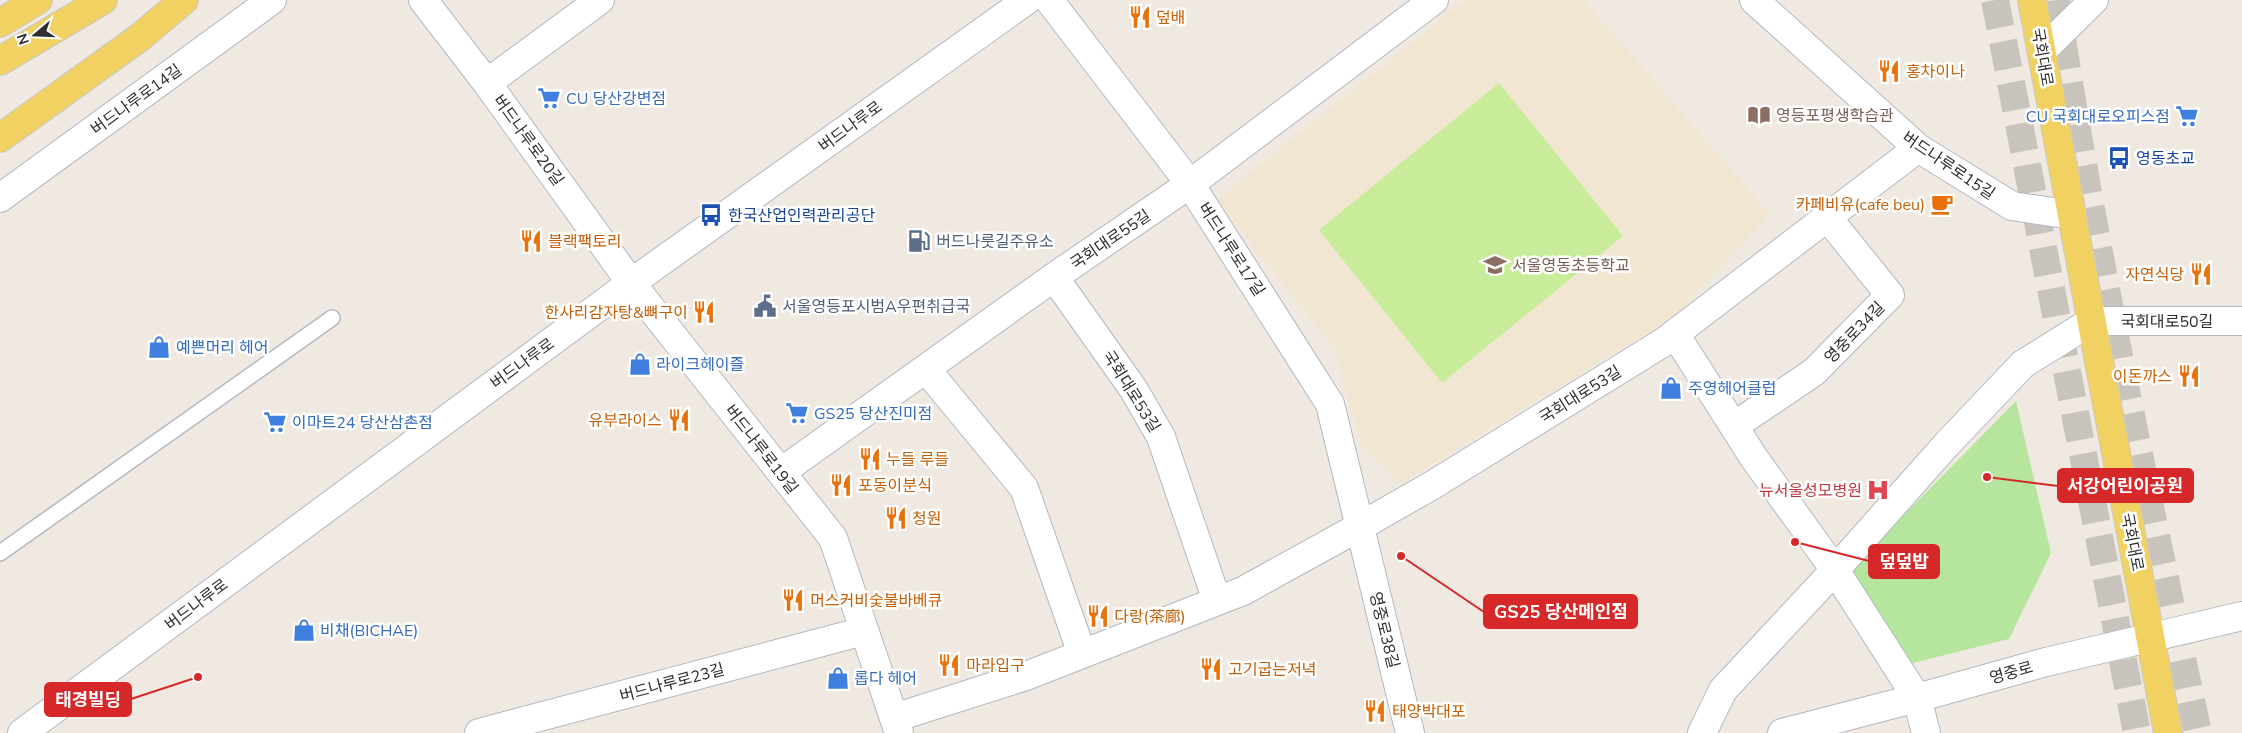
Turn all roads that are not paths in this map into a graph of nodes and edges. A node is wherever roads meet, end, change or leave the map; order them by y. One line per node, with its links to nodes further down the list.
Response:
1 (38, 0): 13 (main road)
2 (103, 0): 15 (main road)
3 (184, 0): 17 (main road)
4 (272, 0): 20 (street, 버드나루로14길)
5 (423, 0): 16 (street, 버드나루로20길)
6 (600, 0): 16 (street)
7 (1027, 0): 24 (street, 버드나루로)
8 (1048, 0): 19 (street, 버드나루로17길)
9 (1434, 0): 19 (street, 국회대로55길)
10 (1754, 0): 18 (street, 버드나루로15길)
11 (2032, 0): 14 (main road, 국회대로)
12 (2094, 0): 14 (street)
13 (0, 23)
14 (2042, 51): 21 (main road, 국회대로)
15 (0, 61)
16 (488, 83): 24 (street, 버드나루로20길)
17 (0, 138)
18 (1918, 148): 21 (street, 버드나루로15길); 22 (street, 국회대로53길)
19 (1190, 184): 23 (street, 국회대로55길); 32 (street, 버드나루로17길)
20 (0, 198)
21 (2072, 215): 26 (main road, 국회대로)
22 (1827, 217): 28 (street, 국회대로53길); 30 (street, 영중로34길)
23 (1054, 277): 29 (street, 국회대로55길); 35 (street, 국회대로53길)
24 (631, 282): 31 (street, 버드나루로19길); 42 (street, 버드나루로)
25 (332, 318): 33 (lane)
26 (2092, 321): 27 (street, 국회대로50길); 34 (street); 38 (main road, 국회대로)
27 (2242, 321)
28 (1675, 334): 30 (street); 32 (street, 국회대로53길)
29 (926, 369): 31 (street, 국회대로55길); 39 (street)
30 (1734, 426): 34 (street)
31 (781, 472): 37 (street, 버드나루로19길)
32 (1359, 527): 35 (street, 국회대로53길); 44 (street, 영중로38길)
33 (0, 554)
34 (1835, 570): 40 (street); 45 (street)
35 (1217, 601): 39 (street, 국회대로53길)
36 (2242, 616): 38 (street, 영중로)
37 (864, 631): 41 (street, 버드나루로19길); 43 (street, 버드나루로23길)
38 (2151, 638): 40 (street, 영중로); 48 (main road, 국회대로)
39 (1082, 654): 41 (street, 국회대로53길)
40 (1917, 698): 46 (street, 영중로); 47 (street)
41 (896, 725)
42 (22, 733)
43 (479, 733)
44 (1410, 733)
45 (1702, 733)
46 (1782, 733)
47 (1926, 733)
48 (2168, 733)

